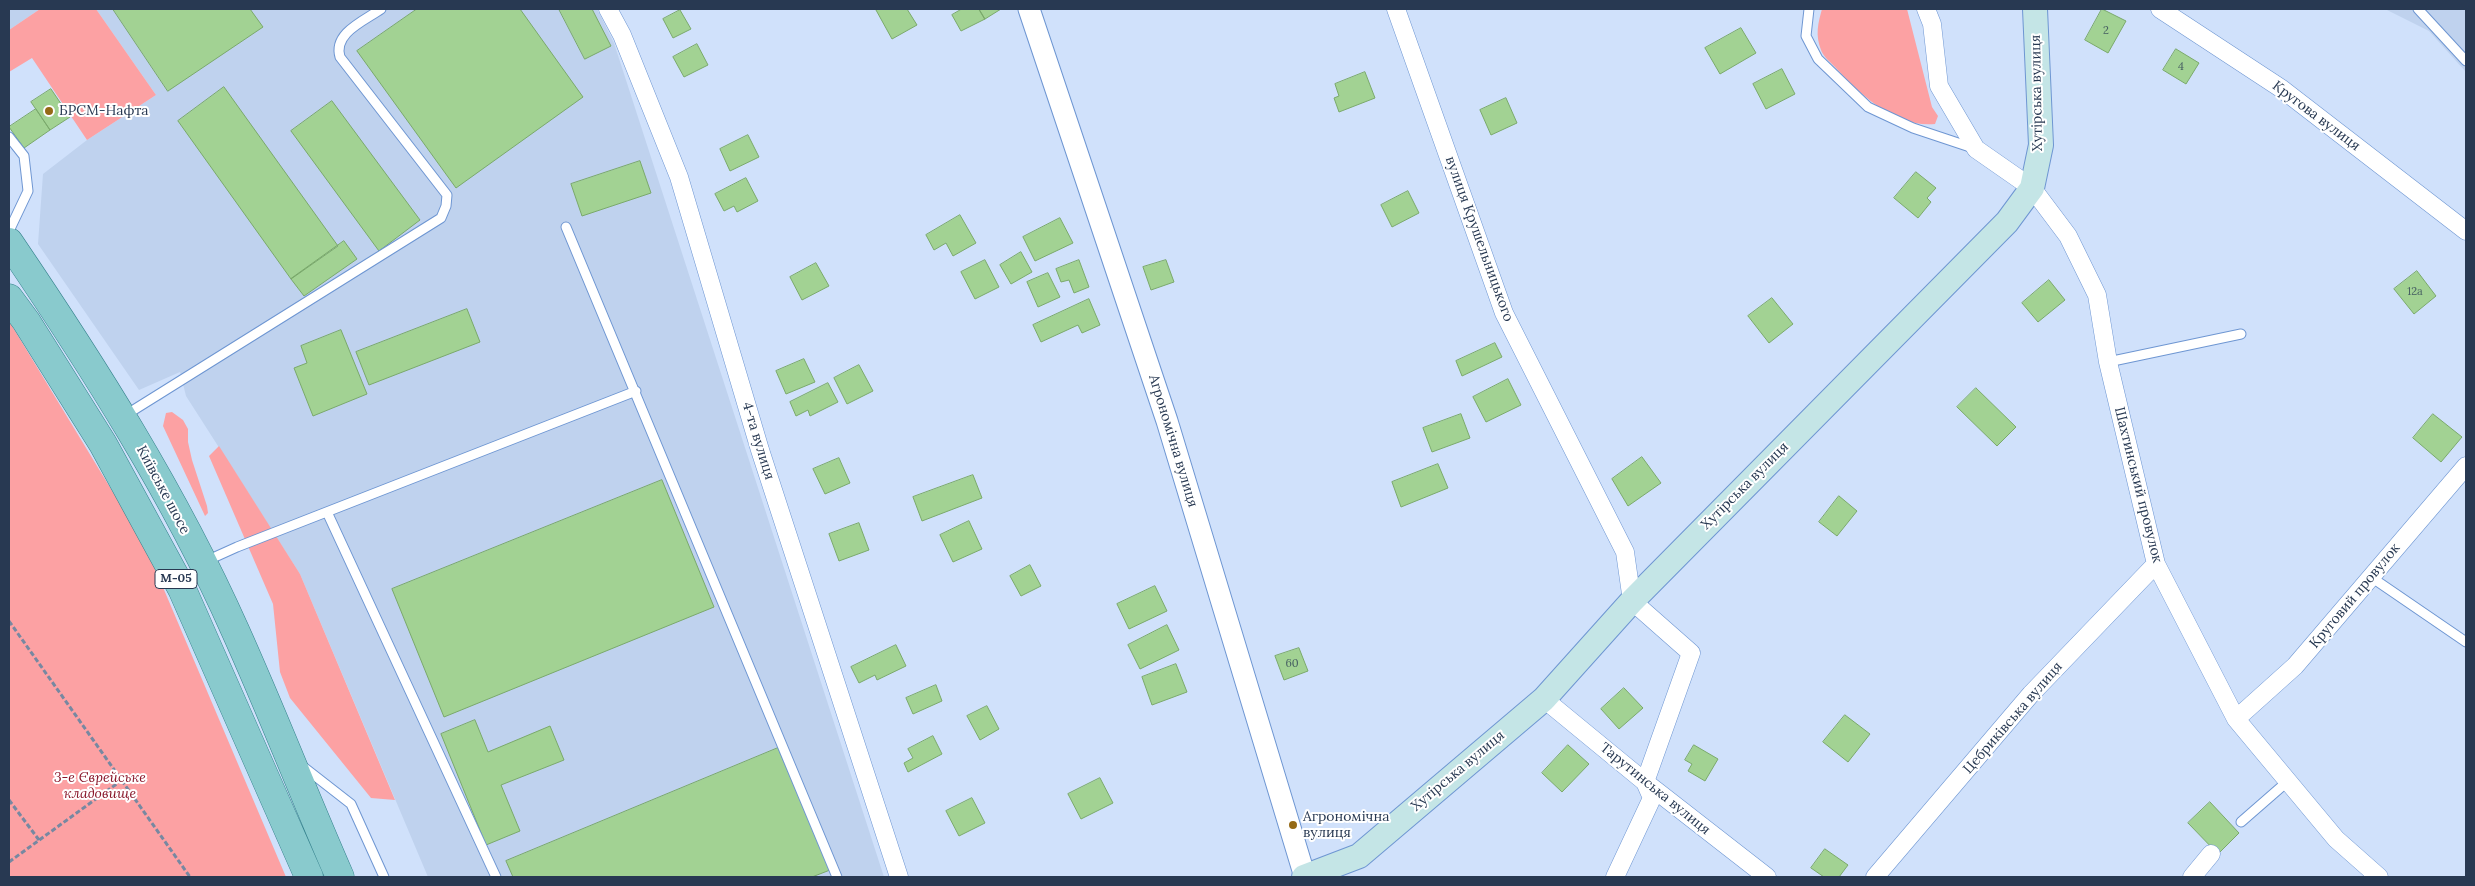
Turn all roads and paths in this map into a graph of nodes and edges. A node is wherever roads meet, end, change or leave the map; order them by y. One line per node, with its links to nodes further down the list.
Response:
1 (381, 9): 22 (lane)
2 (608, 9): 48 (street, 4-та вулиця)
3 (1029, 9): 49 (street, Агрономічна вулиця)
4 (1396, 9): 28 (street, вулиця Крушельницького)
5 (1809, 9): 12 (lane)
6 (1926, 9): 12 (street)
7 (2034, 9): 13 (main road, Хутірська вулиця)
8 (2160, 9): 15 (street, Кругова вулиця)
9 (2418, 9): 10 (lane)
10 (2466, 62)
11 (9, 137): 16 (lane)
12 (1976, 149): 13 (street, Шахтинський провулок)
13 (2032, 188): 20 (street, Шахтинський провулок); 28 (main road, Хутірська вулиця)
14 (566, 227): 21 (lane)
15 (2466, 231)
16 (9, 232)
17 (9, 242): 22 (main road, Київське шосе / М-05)
18 (9, 298): 43 (main road, М-05)
19 (2241, 334): 20 (lane)
20 (2108, 362): 26 (street, Шахтинський провулок)
21 (636, 391): 24 (lane); 47 (lane)
22 (124, 416): 25 (main road, Київське шосе / М-05)
23 (2466, 466): 27 (street, Круговий провулок)
24 (328, 512): 25 (lane); 46 (lane)
25 (203, 563): 33 (main road, Київське шосе / М-05)
26 (2156, 564): 32 (street, Шахтинський провулок); 52 (street, Цебриківська вулиця)
27 (2371, 577): 30 (lane); 32 (street, Круговий провулок)
28 (1632, 601): 31 (main road, Хутірська вулиця); 36 (street)
29 (9, 621): 34 (path)
30 (2466, 642)
31 (1544, 699): 36 (street, Тарутинська вулиця); 49 (main road, Хутірська вулиця)
32 (2236, 719): 35 (street, Шахтинський провулок)
33 (287, 754): 44 (main road, М-05); 45 (lane)
34 (122, 780): 39 (path); 42 (path)
35 (2288, 781): 38 (lane); 54 (street, Шахтинський провулок)
36 (1645, 782): 50 (street); 51 (street, Тарутинська вулиця)
37 (9, 800): 39 (path)
38 (2241, 822)
39 (39, 840): 41 (path)
40 (2211, 854): 53 (street)
41 (9, 862)
42 (190, 877)
43 (309, 877)
44 (340, 877)
45 (384, 877)
46 (496, 877)
47 (837, 877)
48 (899, 877)
49 (1304, 877)
50 (1615, 877)
51 (1767, 877)
52 (1875, 877)
53 (2192, 877)
54 (2379, 877)

